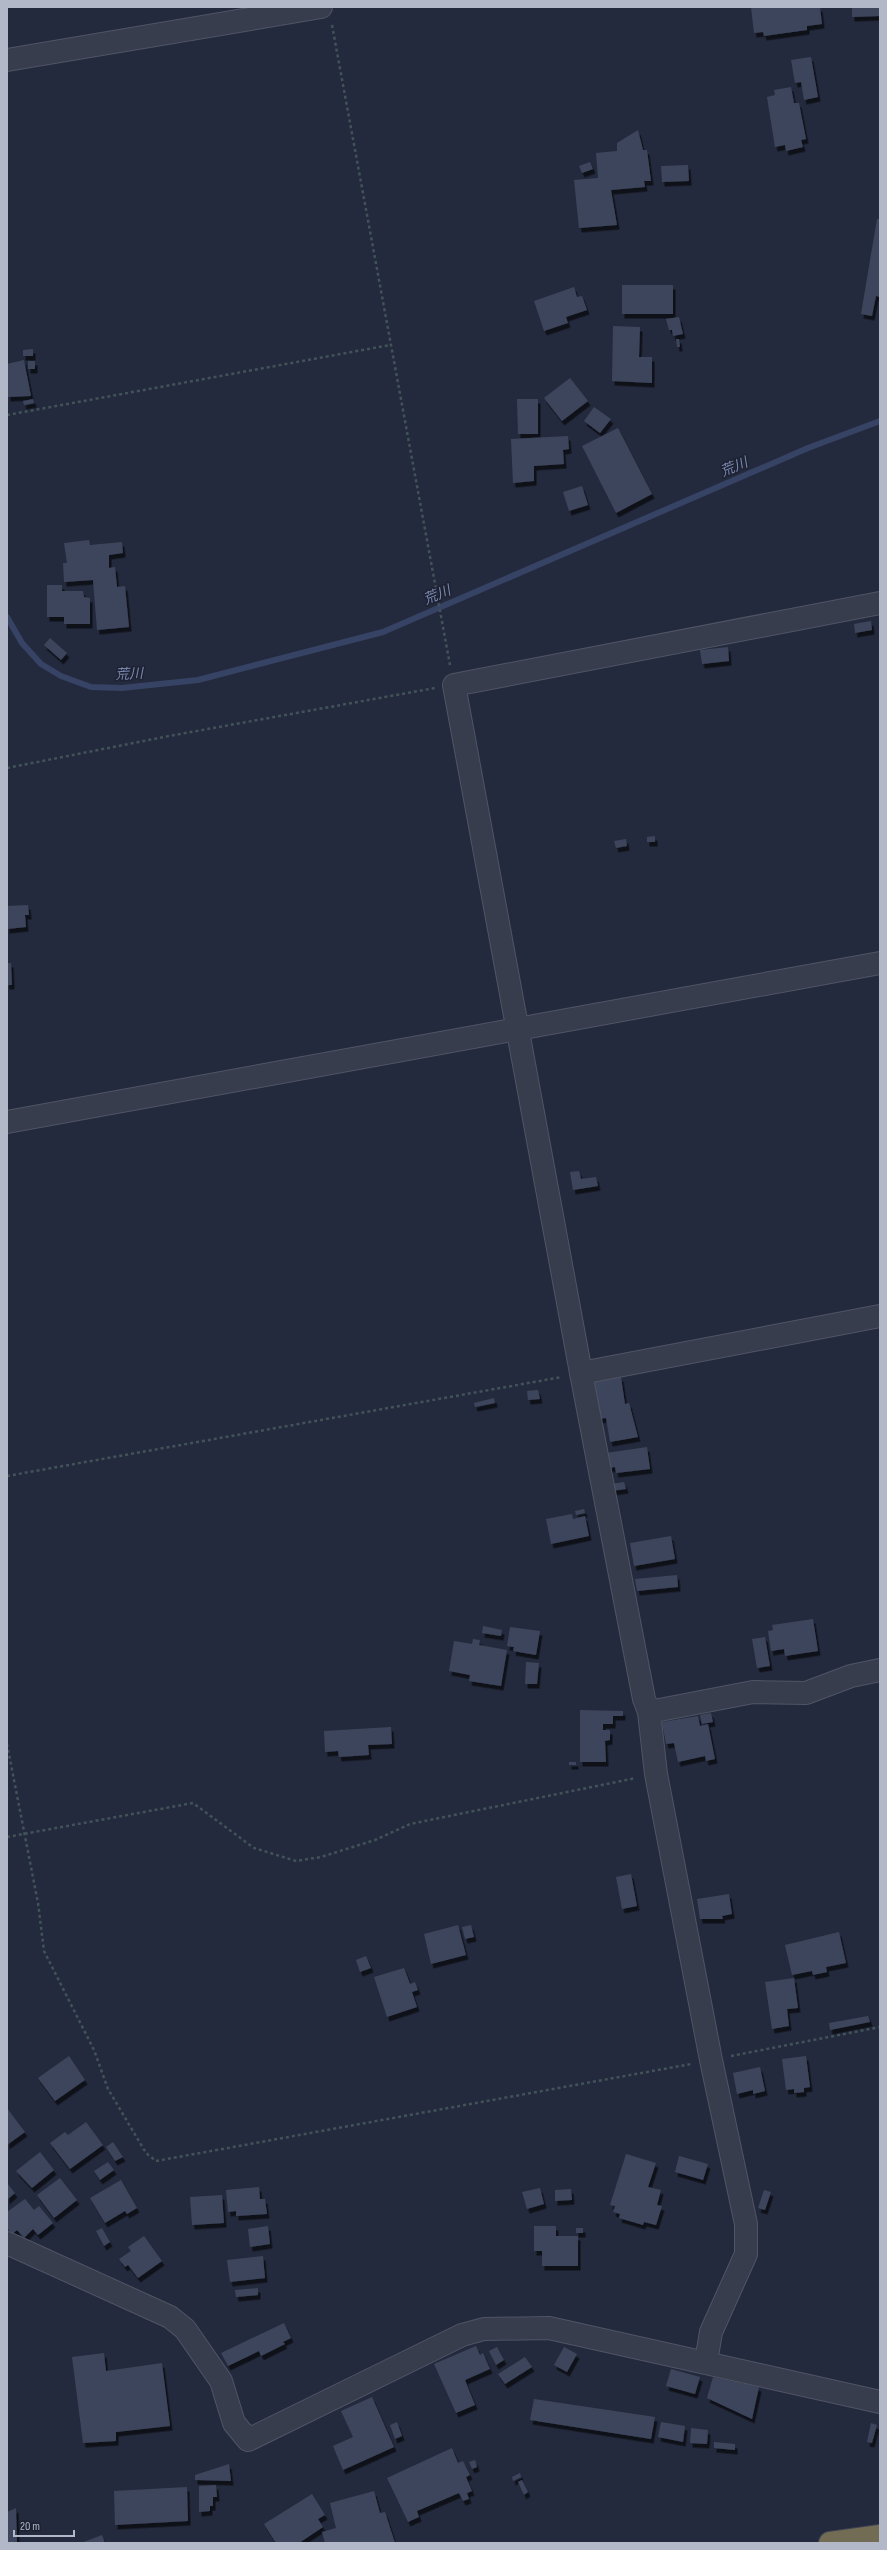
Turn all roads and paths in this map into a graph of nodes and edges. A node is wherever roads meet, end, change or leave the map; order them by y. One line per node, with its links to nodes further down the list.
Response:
1 (326, 14): 2 (street); 3 (path)
2 (7, 60)
3 (390, 345): 4 (path); 6 (path)
4 (7, 415)
5 (880, 603): 6 (street)
6 (454, 685): 7 (path); 9 (street)
7 (7, 768)
8 (880, 962): 9 (street)
9 (518, 1029): 10 (street); 12 (street)
10 (7, 1122)
11 (880, 1316): 12 (street)
12 (581, 1373): 13 (path); 15 (street)
13 (7, 1476)
14 (880, 1670): 15 (street)
15 (649, 1712): 17 (street)
16 (7, 1744): 18 (path)
17 (656, 1774): 18 (path); 21 (street)
18 (25, 1832): 19 (path); 21 (path)
19 (7, 1836)
20 (880, 2027): 21 (path)
21 (711, 2060): 23 (street)
22 (7, 2243): 23 (street)
23 (706, 2362): 24 (street)
24 (880, 2402)
25 (880, 2536): 26 (highway)
26 (830, 2543)

